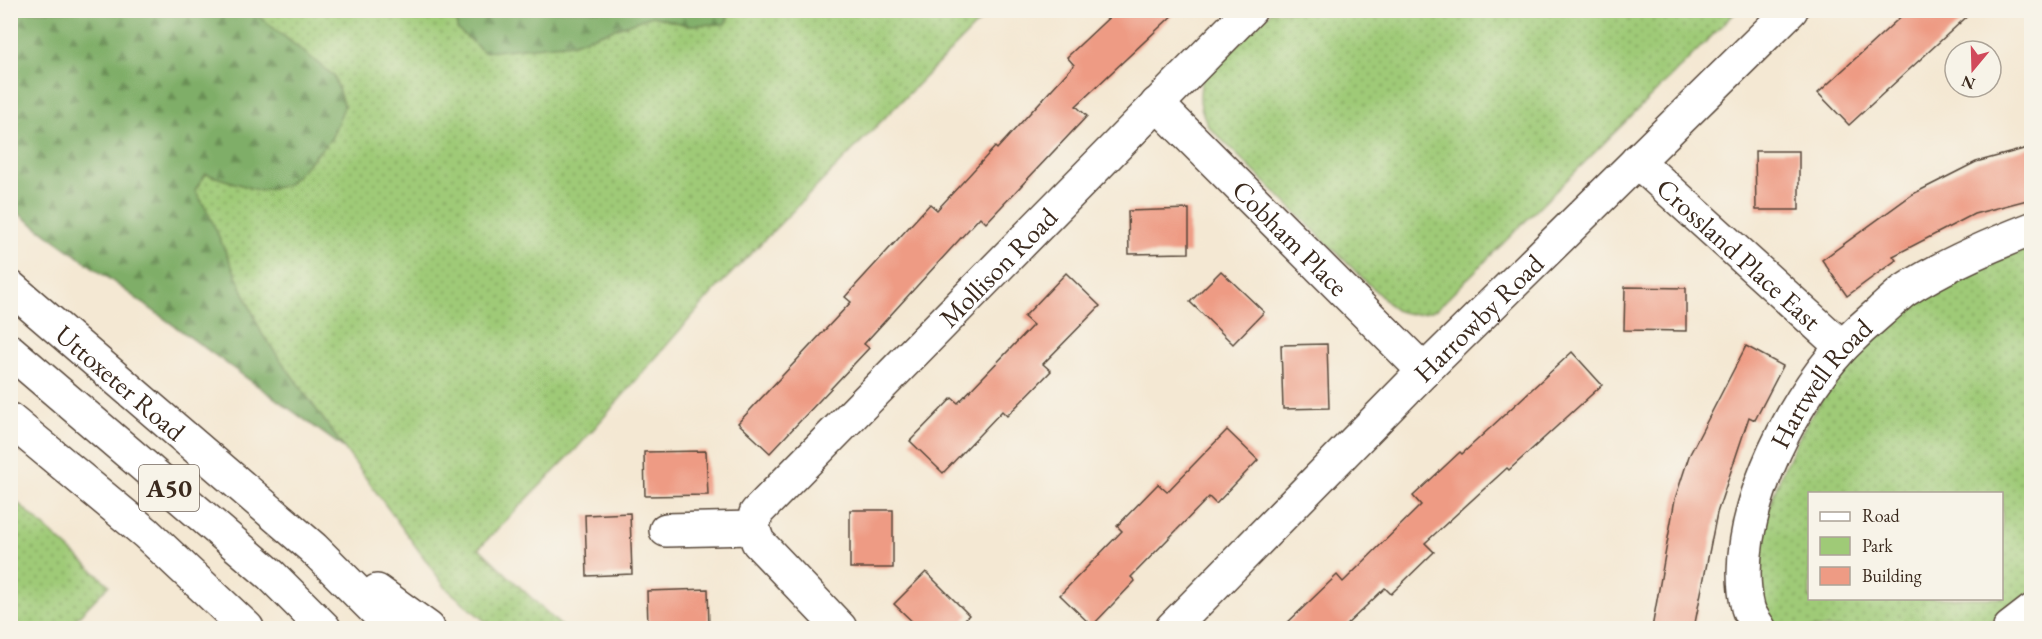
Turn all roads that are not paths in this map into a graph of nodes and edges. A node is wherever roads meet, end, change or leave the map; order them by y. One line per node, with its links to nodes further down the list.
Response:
1 (1250, 10): 3 (main road, Mollison Road)
2 (1791, 10): 4 (main road, Harrowby Road)
3 (1157, 104): 9 (main road, Cobham Place); 11 (main road, Mollison Road)
4 (1637, 161): 7 (main road, Crossland Place East); 9 (main road, Harrowby Road)
5 (2031, 229): 7 (main road, Hartwell Road)
6 (10, 287): 13 (main road, Uttoxeter Road / A50)
7 (1842, 347): 21 (main road, Hartwell Road)
8 (10, 351): 16 (main road, A50)
9 (1424, 371): 20 (main road, Harrowby Road)
10 (10, 420): 15 (main road)
11 (753, 528): 12 (main road); 19 (main road)
12 (666, 530)
13 (313, 548): 17 (main road, A50); 18 (main road)
14 (2031, 611): 22 (main road)
15 (247, 628)
16 (324, 628)
17 (393, 628)
18 (428, 628)
19 (840, 628)
20 (1172, 628)
21 (1759, 628)
22 (2010, 628)

